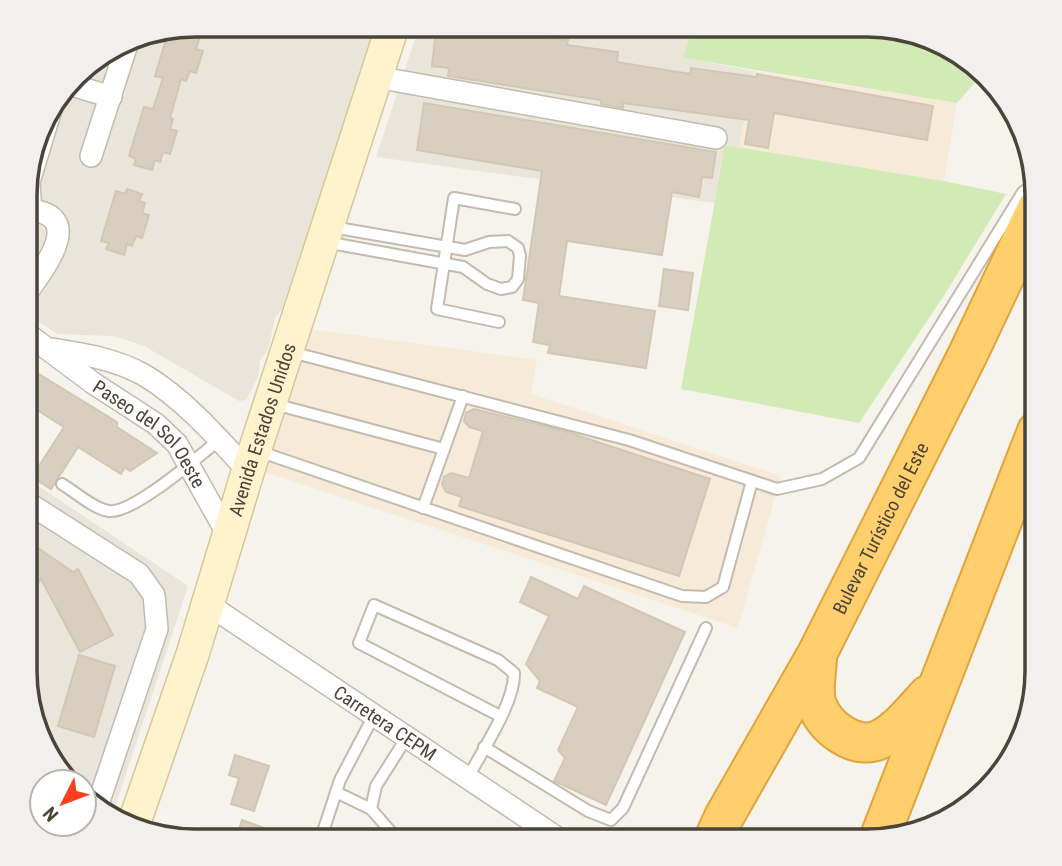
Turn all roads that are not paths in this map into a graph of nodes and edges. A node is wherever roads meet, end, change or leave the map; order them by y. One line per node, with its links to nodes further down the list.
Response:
1 (389, 37): 3 (street, Avenida Estados Unidos)
2 (124, 53): 5 (street)
3 (376, 77): 6 (street); 11 (street, Avenida Estados Unidos)
4 (80, 87): 5 (street)
5 (111, 97): 7 (street)
6 (716, 138)
7 (91, 156)
8 (1025, 191): 29 (lane)
9 (515, 209): 13 (lane)
10 (37, 215): 15 (street)
11 (325, 234): 13 (lane); 14 (lane); 19 (street, Avenida Estados Unidos)
12 (1025, 235): 36 (highway, Bulevar Turístico del Este)
13 (448, 246): 14 (lane); 14 (lane)
14 (446, 264): 16 (lane)
15 (37, 277)
16 (499, 322)
17 (37, 341): 18 (street, Paseo del Sol Oeste)
18 (49, 349): 21 (street, Paseo del Sol Oeste); 23 (street, Paseo del Sol Oeste)
19 (287, 351): 20 (lane); 22 (street, Avenida Estados Unidos)
20 (463, 396): 25 (lane); 29 (lane)
21 (174, 399): 23 (street); 24 (street, Paseo del Sol Oeste)
22 (270, 403): 25 (lane); 26 (street, Avenida Estados Unidos)
23 (156, 424): 28 (street, Paseo del Sol Oeste)
24 (219, 440): 26 (street, Paseo del Sol Oeste); 28 (lane)
25 (444, 449): 31 (lane)
26 (251, 461): 31 (lane); 33 (street, Avenida Estados Unidos)
27 (1025, 462): 37 (highway)
28 (191, 464): 30 (lane); 33 (street, Paseo del Sol Oeste)
29 (752, 481): 31 (lane)
30 (62, 484)
31 (423, 508)
32 (37, 509): 44 (street)
33 (229, 537): 34 (street, Avenida Estados Unidos)
34 (208, 605): 39 (street, Carretera CEPM); 46 (street, Avenida Estados Unidos)
35 (706, 628): 41 (lane)
36 (817, 654): 37 (highway); 51 (highway, Bulevar Turístico del Este)
37 (940, 683): 47 (highway)
38 (500, 716): 38 (lane); 41 (lane)
39 (373, 717): 40 (street, Carretera CEPM); 43 (lane)
40 (407, 737): 42 (street, Carretera CEPM); 45 (lane)
41 (484, 747): 42 (lane)
42 (468, 778): 50 (street, Carretera CEPM)
43 (336, 792): 45 (lane); 48 (lane)
44 (100, 797)
45 (371, 809): 49 (lane)
46 (136, 817)
47 (883, 828)
48 (324, 829)
49 (388, 829)
50 (544, 829)
51 (719, 829)

